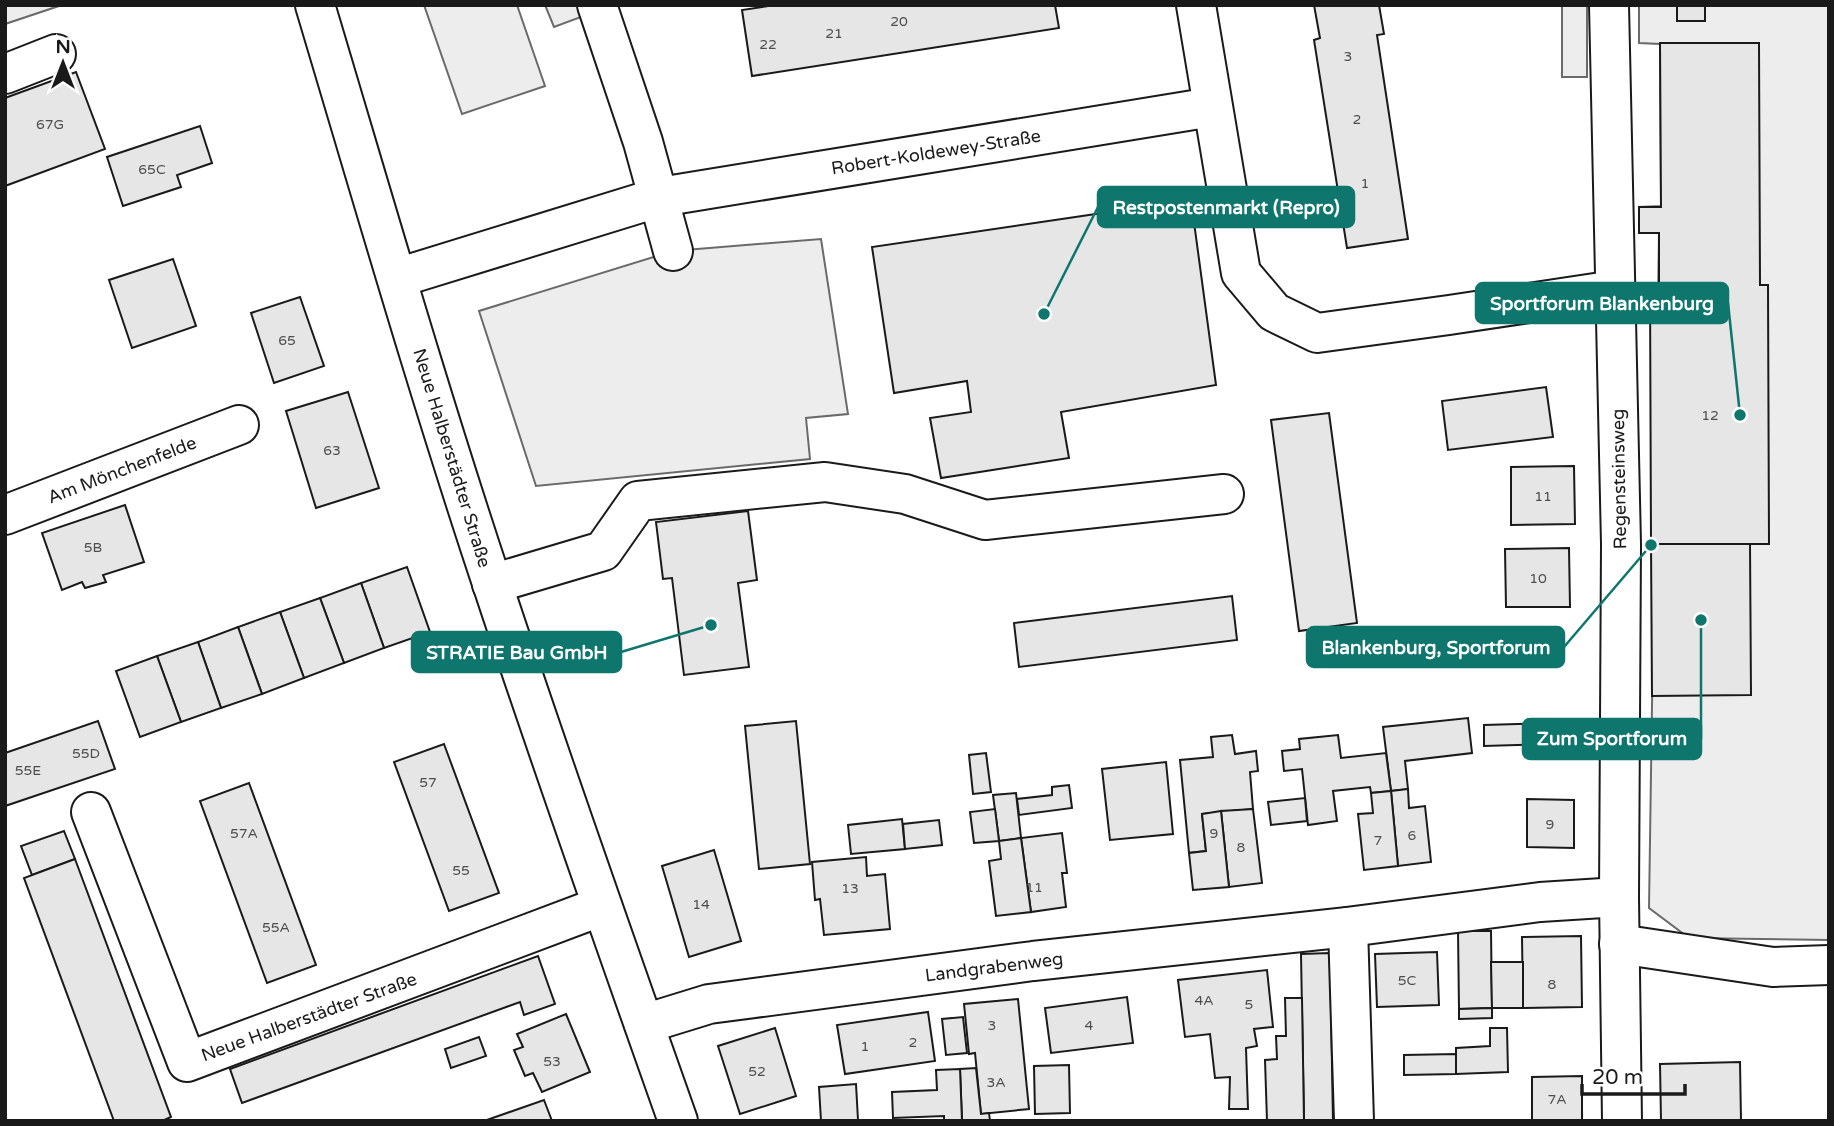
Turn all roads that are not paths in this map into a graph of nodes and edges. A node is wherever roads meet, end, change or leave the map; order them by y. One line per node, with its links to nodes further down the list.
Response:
1 (315, 5): 10 (street, Neue Halberstädter Straße)
2 (597, 5): 8 (street)
3 (1196, 5): 7 (street)
4 (1609, 5): 11 (street, Regensteinsweg)
5 (56, 54): 6 (street)
6 (5, 74)
7 (1212, 107): 8 (street, Robert-Koldewey-Straße); 11 (street)
8 (660, 197): 9 (street); 10 (street, Robert-Koldewey-Straße)
9 (673, 251)
10 (397, 278): 15 (street, Neue Halberstädter Straße)
11 (1615, 290): 17 (street, Regensteinsweg)
12 (240, 425): 14 (street, Am Mönchenfelde)
13 (1224, 494): 15 (street)
14 (5, 515)
15 (492, 584): 18 (street, Neue Halberstädter Straße)
16 (91, 812): 18 (street, Neue Halberstädter Straße)
17 (1619, 897): 19 (street, Landgrabenweg); 20 (street, Regensteinsweg)
18 (603, 906): 22 (street, Neue Halberstädter Straße)
19 (1348, 928): 22 (street, Landgrabenweg); 24 (street)
20 (1619, 944): 21 (street); 25 (street, Regensteinsweg)
21 (1829, 965)
22 (644, 1024): 23 (street, Neue Halberstädter Straße)
23 (678, 1121)
24 (1354, 1121)
25 (1622, 1121)

